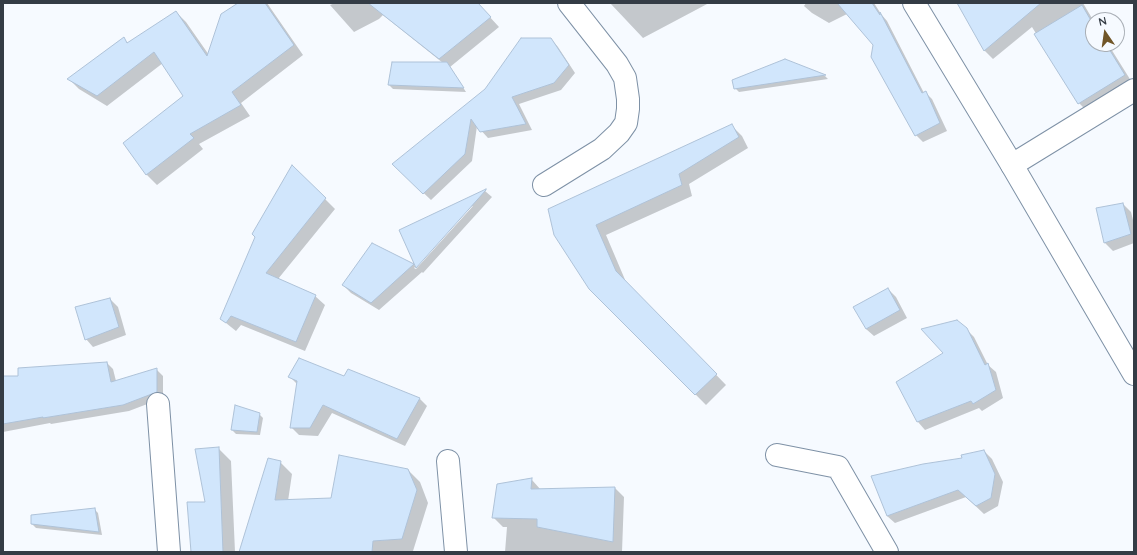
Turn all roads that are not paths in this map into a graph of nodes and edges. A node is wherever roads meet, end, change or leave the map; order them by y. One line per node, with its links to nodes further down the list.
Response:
1 (569, 3): 5 (street)
2 (914, 3): 4 (street)
3 (1134, 90): 4 (street)
4 (1012, 165): 6 (street)
5 (544, 185)
6 (1134, 374)
7 (158, 404): 10 (street)
8 (777, 455): 12 (street)
9 (448, 461): 11 (street)
10 (169, 552)
11 (456, 552)
12 (887, 552)

